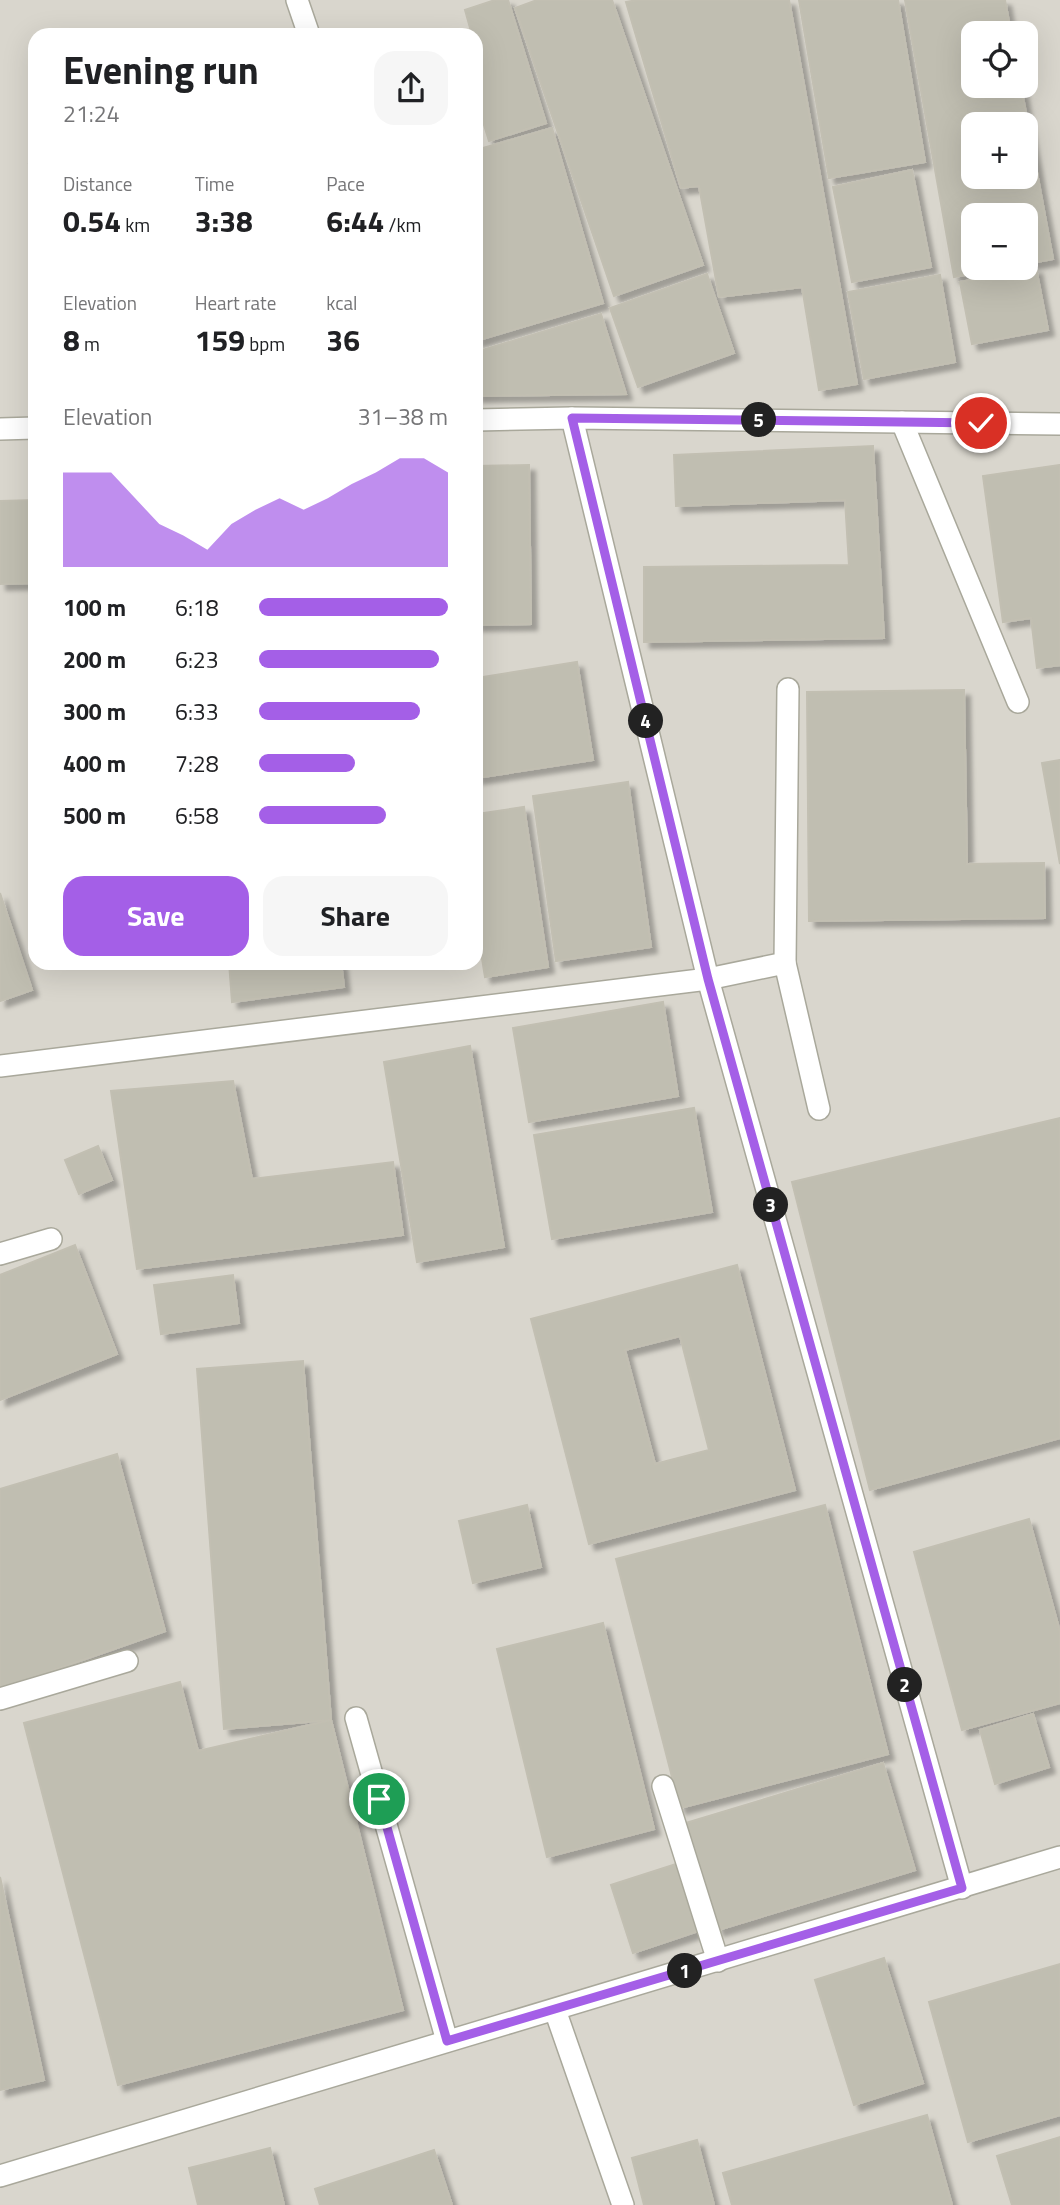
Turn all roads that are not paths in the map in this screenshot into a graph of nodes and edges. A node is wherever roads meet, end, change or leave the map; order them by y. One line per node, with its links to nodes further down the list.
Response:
1 (297, 0): 2 (street)
2 (307, 28)
3 (572, 418): 4 (street); 5 (street); 12 (street)
4 (483, 420)
5 (902, 422): 6 (street); 10 (street)
6 (1060, 424)
7 (28, 428): 8 (street)
8 (0, 429)
9 (788, 689): 11 (street)
10 (1018, 702)
11 (785, 963): 12 (street); 14 (street)
12 (708, 979): 13 (street); 22 (street)
13 (0, 1066)
14 (819, 1109)
15 (51, 1239): 16 (street)
16 (0, 1254)
17 (127, 1661): 18 (street)
18 (0, 1699)
19 (356, 1718): 25 (street)
20 (663, 1786): 23 (street)
21 (1060, 1857): 22 (street)
22 (962, 1888): 23 (street)
23 (718, 1961): 24 (street)
24 (555, 2010): 25 (street); 27 (street)
25 (447, 2041): 26 (street)
26 (0, 2176)
27 (623, 2205)

